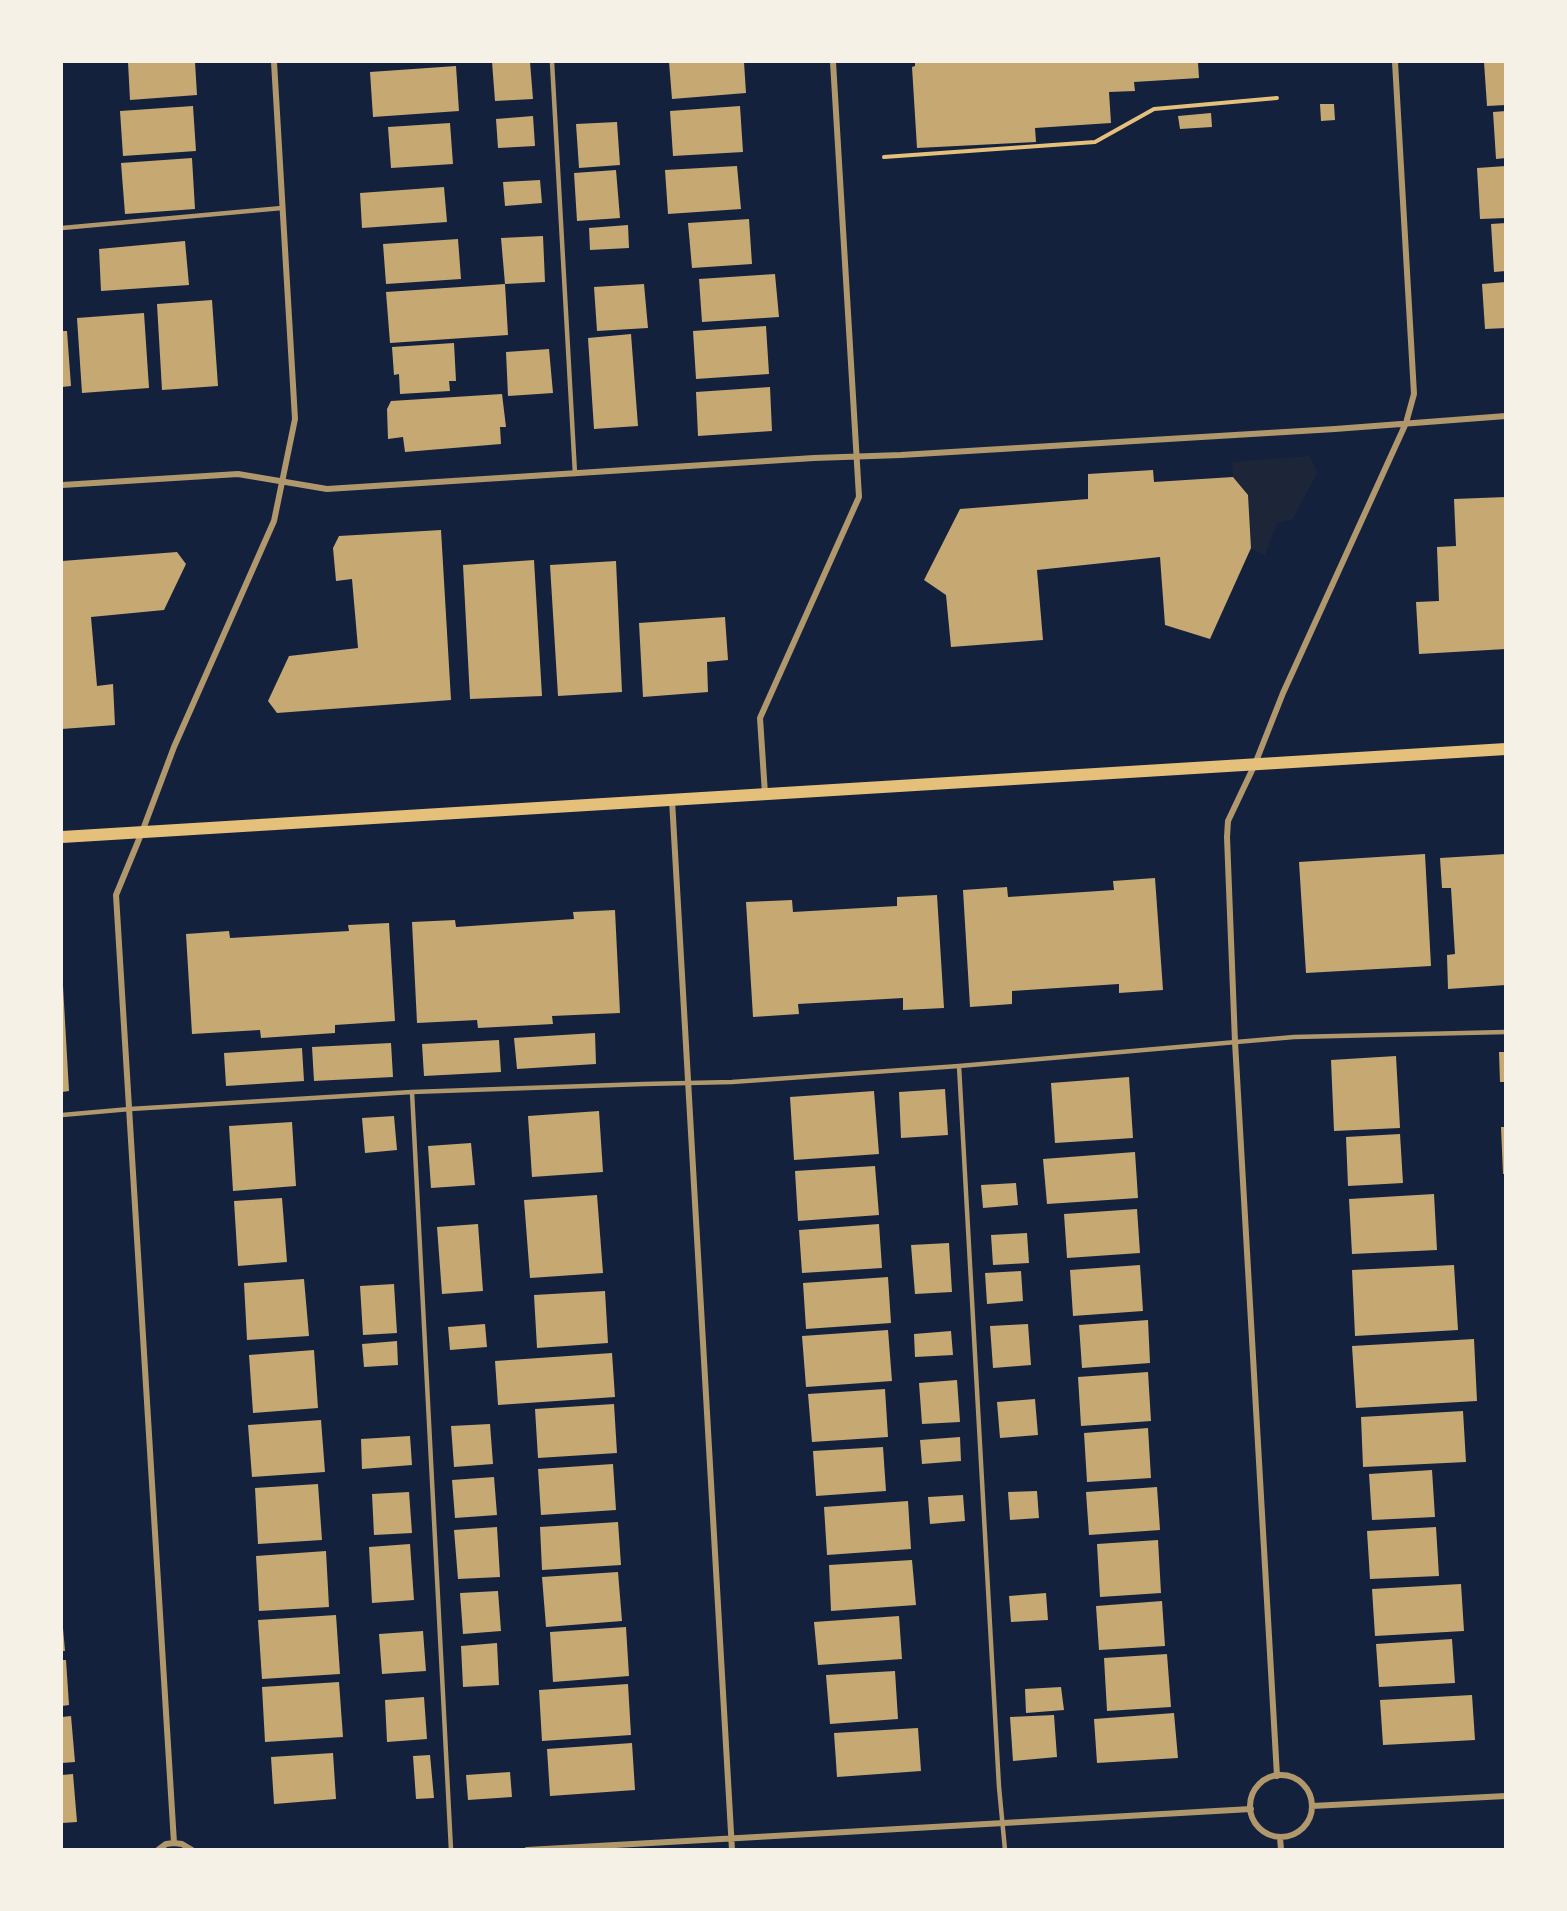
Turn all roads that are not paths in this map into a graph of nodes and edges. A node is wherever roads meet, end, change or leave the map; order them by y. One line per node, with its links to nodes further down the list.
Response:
1 (274, 62): 5 (street)
2 (552, 62): 10 (lane)
3 (834, 62): 9 (street)
4 (1395, 62): 8 (street)
5 (282, 208): 6 (lane); 11 (street)
6 (62, 228)
7 (1506, 416): 8 (street)
8 (1406, 423): 9 (street); 14 (street)
9 (857, 456): 10 (street); 15 (street)
10 (575, 474): 11 (street)
11 (282, 482): 12 (street); 17 (street)
12 (62, 485)
13 (1506, 749): 14 (main road)
14 (1255, 764): 15 (main road); 20 (street)
15 (765, 794): 16 (main road)
16 (672, 800): 17 (main road); 22 (street)
17 (142, 832): 18 (main road); 24 (street)
18 (62, 837)
19 (1506, 1032): 20 (lane)
20 (1235, 1042): 21 (lane); 26 (street)
21 (959, 1066): 22 (lane); 30 (lane)
22 (688, 1083): 23 (lane); 32 (street)
23 (412, 1092): 24 (lane); 36 (lane)
24 (130, 1109): 25 (lane); 33 (street)
25 (62, 1115)
26 (1277, 1776): 28 (street); 29 (street)
27 (1506, 1796): 28 (street)
28 (1312, 1806): 31 (street)
29 (1251, 1809): 30 (street); 31 (street)
30 (1003, 1823): 32 (street); 39 (lane)
31 (1281, 1837): 40 (street)
32 (732, 1838): 37 (street); 38 (street)
33 (174, 1843): 34 (street); 35 (street)
34 (158, 1850)
35 (192, 1850)
36 (451, 1850)
37 (527, 1850)
38 (732, 1850)
39 (1005, 1850)
40 (1281, 1850)

